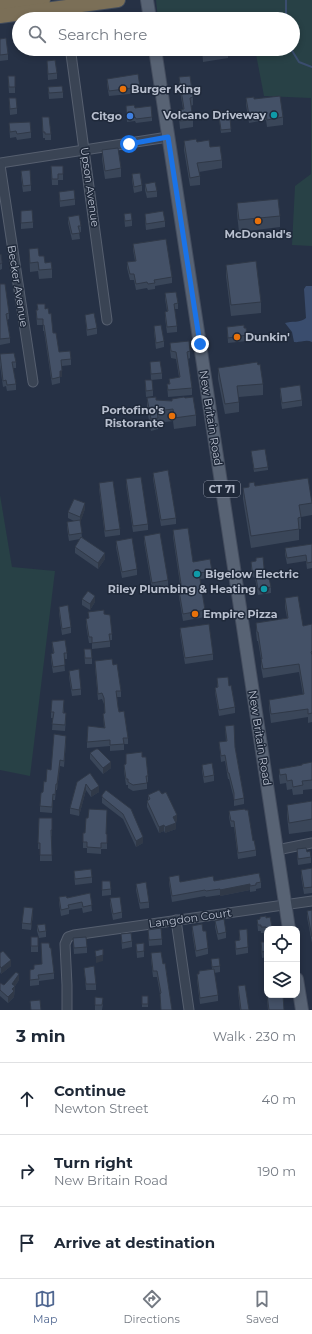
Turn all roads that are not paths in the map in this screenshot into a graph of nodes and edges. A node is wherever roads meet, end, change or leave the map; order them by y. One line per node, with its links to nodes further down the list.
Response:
1 (43, 0): 4 (highway)
2 (118, 0): 5 (highway)
3 (147, 0): 6 (main road)
4 (0, 6)
5 (30, 12)
6 (149, 12)
7 (12, 14): 8 (highway)
8 (0, 16)
9 (71, 56): 12 (street, Upson Avenue)
10 (156, 56): 11 (main road, New Britain Road / CT 71)
11 (168, 137): 12 (street); 17 (main road, New Britain Road / CT 71)
12 (84, 151): 13 (street); 14 (street, Upson Avenue)
13 (0, 164): 15 (street, Becker Avenue)
14 (107, 320)
15 (33, 382)
16 (312, 843): 17 (street)
17 (277, 850): 19 (main road, New Britain Road / CT 71)
18 (312, 901): 19 (street, Langdon Court)
19 (286, 904): 20 (street, Langdon Court); 21 (main road, New Britain Road / CT 71)
20 (176, 920): 23 (street, Langdon Court); 24 (street)
21 (289, 926)
22 (300, 998): 25 (main road)
23 (67, 1010)
24 (189, 1010)
25 (302, 1010)

